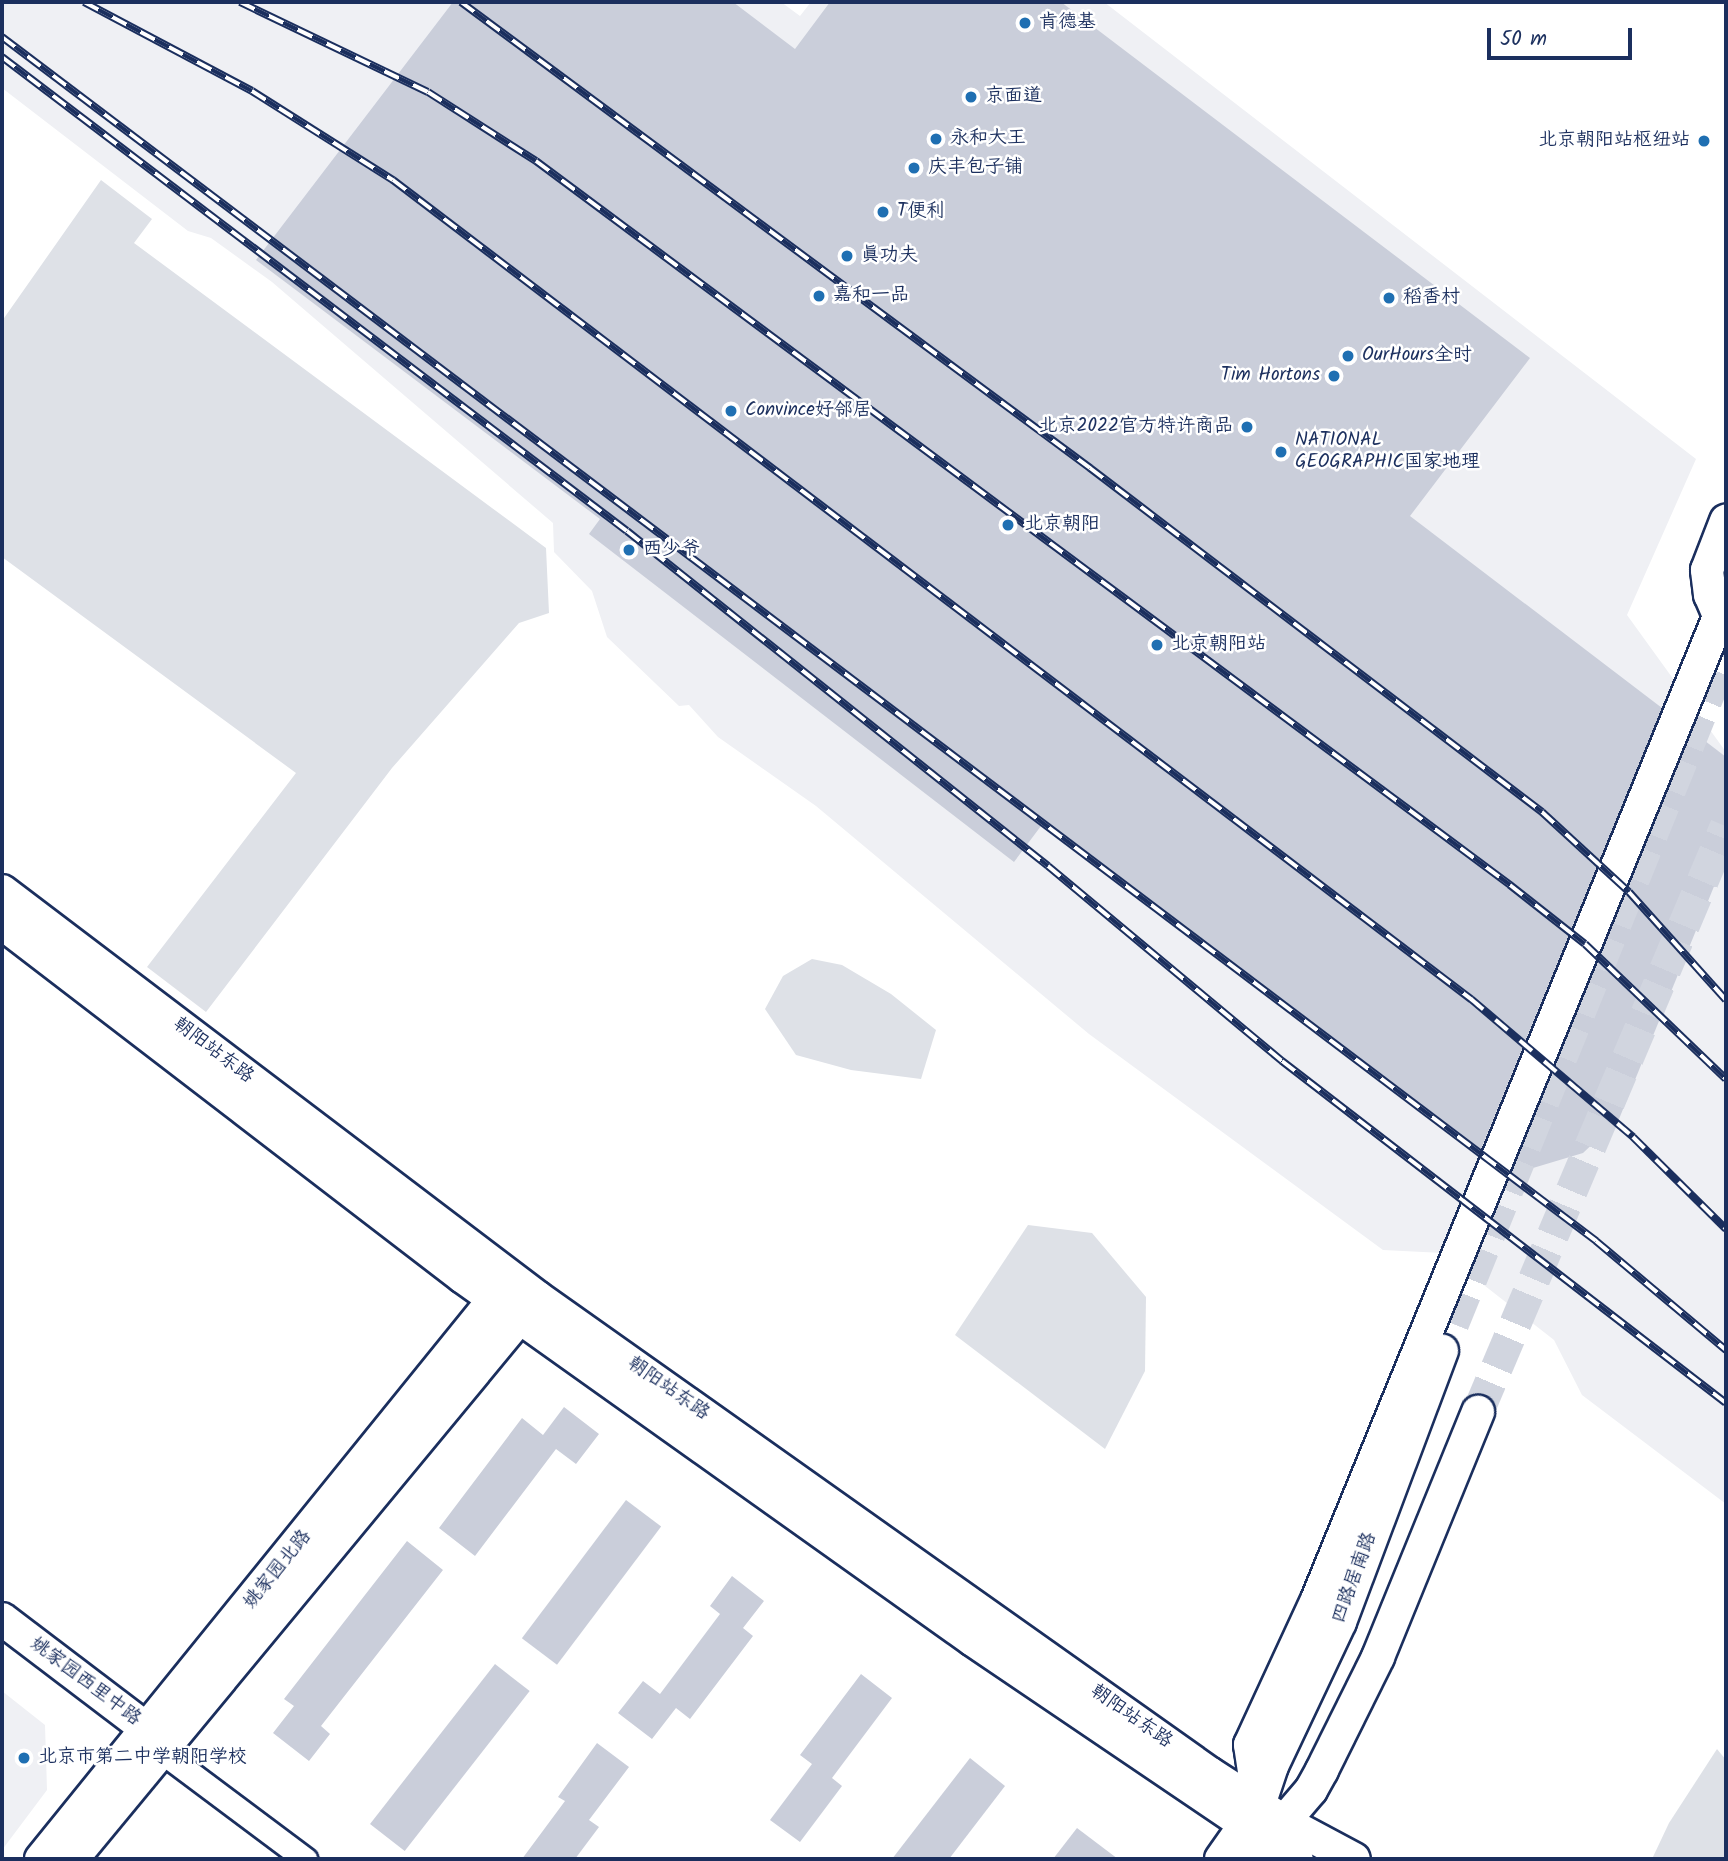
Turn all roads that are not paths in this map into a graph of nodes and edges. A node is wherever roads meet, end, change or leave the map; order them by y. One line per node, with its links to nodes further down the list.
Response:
1 (1726, 521): 3 (main road)
2 (1726, 600): 13 (main road)
3 (1726, 628)
4 (2, 891): 6 (main road, 朝阳站东路)
5 (2, 923): 6 (main road, 朝阳站东路)
6 (504, 1288): 7 (main road, 朝阳站东路); 12 (main road, 姚家园北路)
7 (530, 1307): 12 (main road, 姚家园北路); 13 (main road, 朝阳站东路)
8 (1453, 1324): 13 (main road, 四路居南路)
9 (1478, 1412): 13 (main road)
10 (2, 1619): 12 (main road, 姚家园西里中路)
11 (2, 1642): 12 (main road, 姚家园西里中路)
12 (149, 1742): 14 (main road, 姚家园北路); 15 (main road, 姚家园北路); 16 (street, 姚家园西里中路)
13 (1262, 1831): 17 (main road); 18 (main road, 朝阳站东路); 19 (main road, 朝阳站东路)
14 (41, 1859)
15 (72, 1859)
16 (305, 1859)
17 (1221, 1859)
18 (1297, 1859)
19 (1354, 1859)

